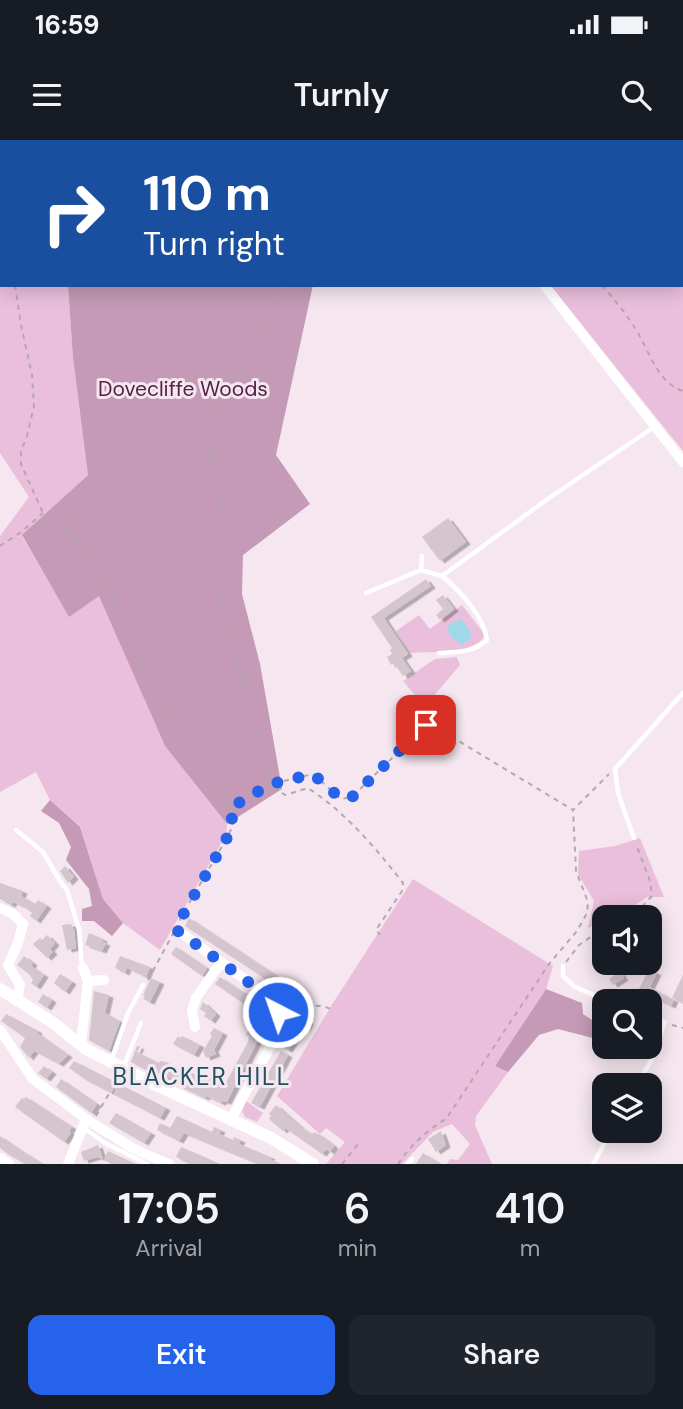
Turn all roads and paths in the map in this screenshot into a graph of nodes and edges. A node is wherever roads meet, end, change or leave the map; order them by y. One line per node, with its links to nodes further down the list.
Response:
1 (15, 287): 9 (path)
2 (280, 287): 7 (path)
3 (546, 287): 6 (street)
4 (604, 287): 5 (path)
5 (683, 391)
6 (654, 427): 8 (street); 14 (lane)
7 (209, 456): 10 (path); 19 (path)
8 (683, 462)
9 (43, 513): 10 (path); 11 (path)
10 (67, 527): 20 (path)
11 (0, 546)
12 (422, 556): 13 (lane)
13 (421, 570): 14 (lane); 15 (lane)
14 (442, 576): 16 (lane)
15 (366, 593)
16 (439, 653)
17 (683, 693): 18 (lane)
18 (615, 769): 21 (path); 23 (lane)
19 (271, 784): 20 (path); 21 (path); 24 (path)
20 (230, 808): 28 (path)
21 (573, 810): 63 (path)
22 (16, 830): 33 (lane)
23 (634, 838): 26 (path)
24 (402, 891): 25 (path); 29 (path)
25 (405, 894)
26 (644, 905)
27 (0, 908): 40 (street)
28 (180, 932): 31 (street); 34 (path)
29 (380, 935)
30 (592, 936): 32 (path)
31 (222, 962): 42 (street); 45 (street)
32 (563, 966): 39 (lane)
33 (83, 968): 36 (street)
34 (154, 969)
35 (104, 980): 36 (street)
36 (88, 981): 48 (street)
37 (143, 985): 49 (lane)
38 (1, 988): 40 (street)
39 (592, 994)
40 (17, 1000): 48 (street)
41 (333, 1010): 42 (path)
42 (278, 1012): 52 (street)
43 (664, 1022): 46 (path); 51 (lane)
44 (141, 1023): 50 (lane)
45 (195, 1027)
46 (683, 1028)
47 (0, 1030): 53 (street)
48 (81, 1045): 49 (street)
49 (111, 1062): 50 (street)
50 (123, 1069): 52 (street); 53 (path)
51 (644, 1073)
52 (231, 1119): 61 (street)
53 (87, 1123): 58 (street); 59 (lane); 60 (street)
54 (359, 1143): 62 (path)
55 (605, 1143): 64 (lane)
56 (0, 1158): 57 (street)
57 (9, 1164)
58 (68, 1164)
59 (147, 1164)
60 (169, 1164)
61 (313, 1164)
62 (342, 1164)
63 (398, 1164)
64 (593, 1164)

